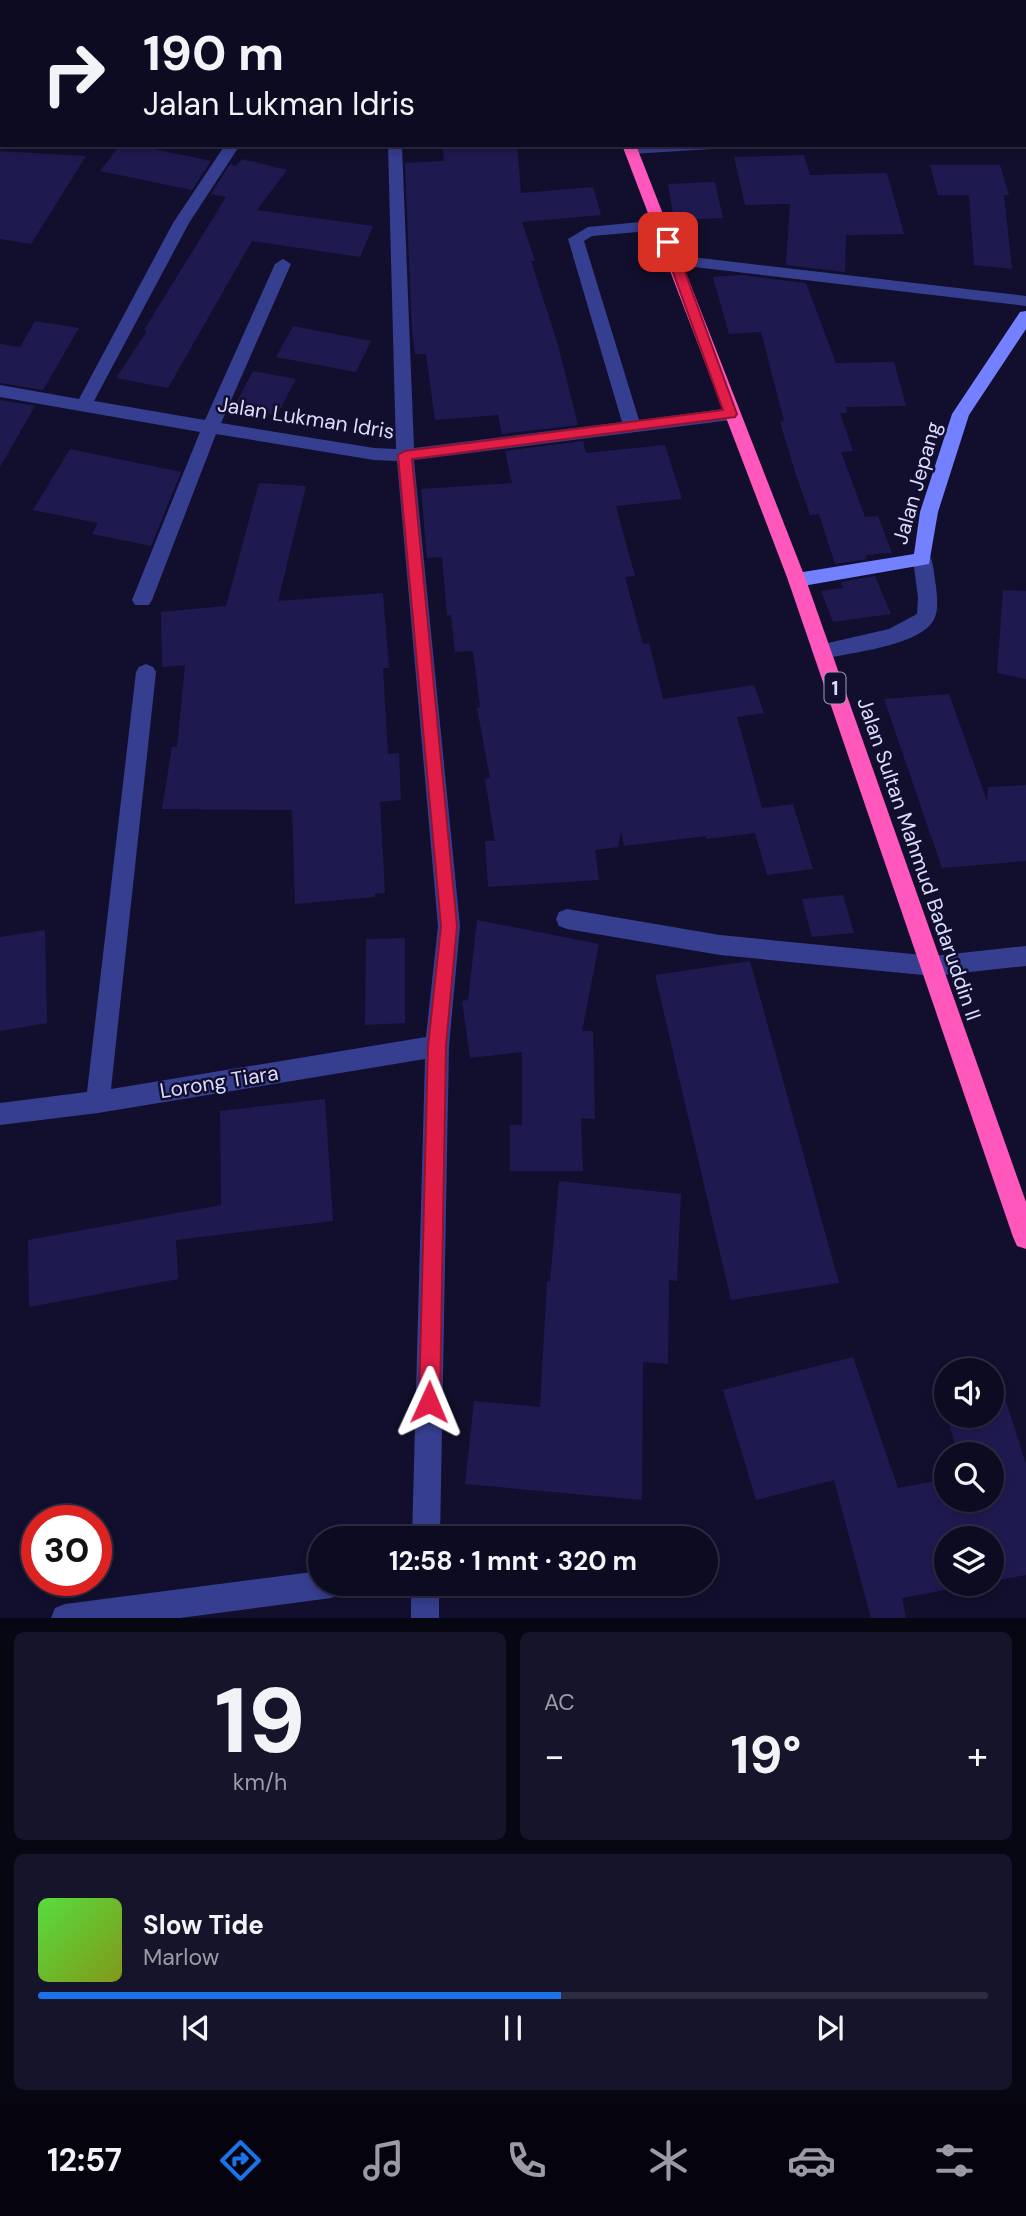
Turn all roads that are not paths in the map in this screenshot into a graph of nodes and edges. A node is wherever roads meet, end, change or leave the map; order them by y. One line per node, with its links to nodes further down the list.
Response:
1 (232, 147): 11 (street)
2 (395, 147): 16 (street)
3 (658, 147): 4 (street)
4 (630, 148): 5 (highway, Jalan Sultan Mahmud Badaruddin II / 1)
5 (661, 225): 6 (highway, Jalan Sultan Mahmud Badaruddin II / 1); 15 (street)
6 (675, 260): 8 (street); 13 (highway, Jalan Sultan Mahmud Badaruddin II / 1)
7 (283, 264): 14 (street)
8 (1026, 301)
9 (1026, 316): 17 (street, Jalan Jepang)
10 (5, 392): 11 (street, Jalan Lukman Idris); 12 (street)
11 (84, 405): 14 (street, Jalan Lukman Idris)
12 (0, 410)
13 (731, 414): 15 (street, Jalan Lukman Idris); 18 (highway, Jalan Sultan Mahmud Badaruddin II / 1)
14 (211, 426): 16 (street, Jalan Lukman Idris); 19 (street)
15 (632, 426): 16 (street, Jalan Lukman Idris)
16 (405, 455): 25 (street)
17 (922, 559): 18 (street, Jalan Jepang); 20 (street)
18 (797, 580): 20 (highway, Jalan Sultan Mahmud Badaruddin II / 1)
19 (142, 600)
20 (822, 651): 24 (highway, Jalan Sultan Mahmud Badaruddin II / 1)
21 (146, 673): 26 (street)
22 (566, 919): 24 (street)
23 (1026, 956): 24 (street)
24 (933, 966): 28 (highway, Jalan Sultan Mahmud Badaruddin II / 1)
25 (437, 1046): 26 (street, Lorong Tiara); 29 (street)
26 (98, 1102): 27 (street, Lorong Tiara)
27 (0, 1114)
28 (1026, 1237)
29 (426, 1526)
30 (308, 1587): 32 (street)
31 (425, 1596): 33 (street)
32 (65, 1618)
33 (425, 1618)

